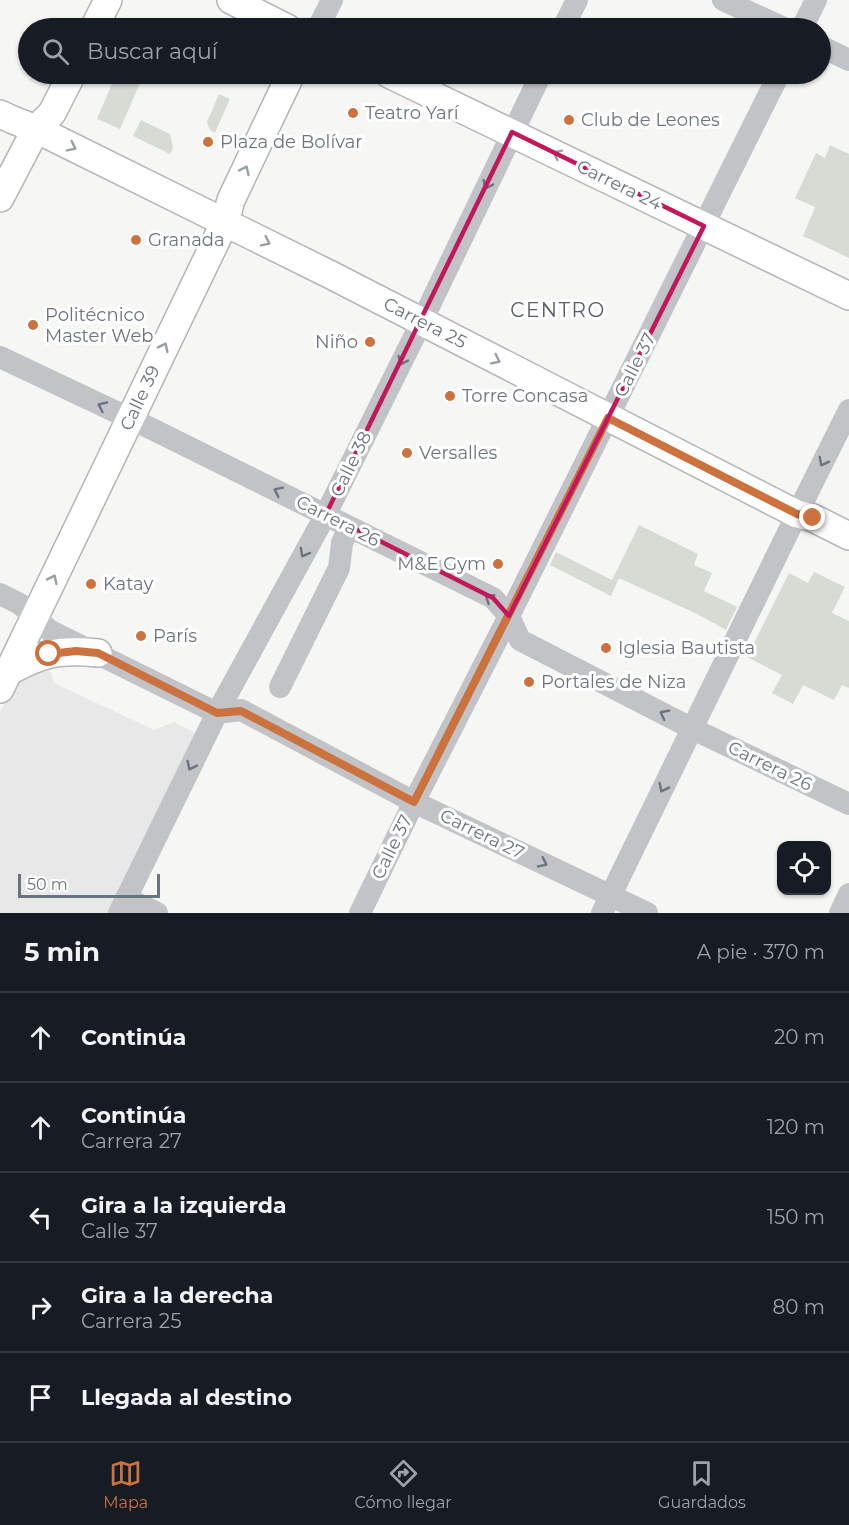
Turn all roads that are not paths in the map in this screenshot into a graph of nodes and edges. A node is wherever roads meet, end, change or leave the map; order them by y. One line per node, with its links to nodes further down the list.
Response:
1 (108, 0): 7 (main road)
2 (231, 0): 8 (main road)
3 (332, 0): 9 (street)
4 (577, 0): 10 (street)
5 (723, 0): 11 (street)
6 (816, 0): 12 (street)
7 (99, 18)
8 (267, 18)
9 (323, 18)
10 (568, 18)
11 (762, 18)
12 (807, 18)
13 (831, 51): 14 (street)
14 (849, 60)
15 (67, 84): 21 (main road)
16 (286, 84): 24 (main road, Calle 39, one-way to 16)
17 (410, 84): 22 (main road, Carrera 24)
18 (536, 84): 22 (street, Calle 38)
19 (774, 84): 25 (street, Calle 37)
20 (0, 114): 21 (main road, Carrera 25)
21 (36, 129): 23 (main road); 24 (main road, Carrera 25, one-way to 24)
22 (512, 132): 25 (main road, Carrera 24, one-way to 22); 27 (street, Calle 38, one-way to 27)
23 (0, 198)
24 (225, 222): 27 (main road, Carrera 25, one-way to 27); 30 (main road, Calle 39, one-way to 24)
25 (704, 226): 26 (main road, Carrera 24); 31 (street, Calle 37)
26 (849, 296)
27 (422, 321): 31 (main road, Carrera 25, one-way to 31); 32 (street, Calle 38, one-way to 32)
28 (0, 357): 30 (street, Carrera 26, one-way to 28)
29 (849, 410): 33 (street, one-way to 33)
30 (130, 418): 32 (street, Carrera 26, one-way to 30); 38 (main road, Calle 39, one-way to 30)
31 (608, 418): 33 (main road, Carrera 25); 37 (street, Calle 37)
32 (326, 514): 34 (street, Carrera 26); 42 (street, Calle 38, one-way to 42)
33 (797, 514): 35 (main road, Carrera 25); 43 (street)
34 (349, 527): 37 (street, Carrera 26, one-way to 34); 41 (street)
35 (849, 536)
36 (0, 594): 38 (street, Carrera 27)
37 (509, 616): 43 (street, Carrera 26, one-way to 37); 44 (street, Calle 37)
38 (34, 617): 39 (street, Carrera 27); 40 (main road, Calle 39)
39 (98, 653): 40 (main road); 42 (street, Carrera 27)
40 (4, 680)
41 (280, 687)
42 (217, 713): 44 (street, Carrera 27); 48 (street, Calle 38, one-way to 48)
43 (693, 729): 45 (street, Carrera 26); 47 (street, one-way to 47)
44 (414, 802): 47 (street, Carrera 27, one-way to 47); 50 (street, Calle 37)
45 (849, 804)
46 (849, 894): 52 (street)
47 (606, 904): 51 (street, Carrera 27)
48 (122, 906): 49 (street)
49 (157, 913)
50 (360, 913)
51 (647, 913)
52 (840, 913)

